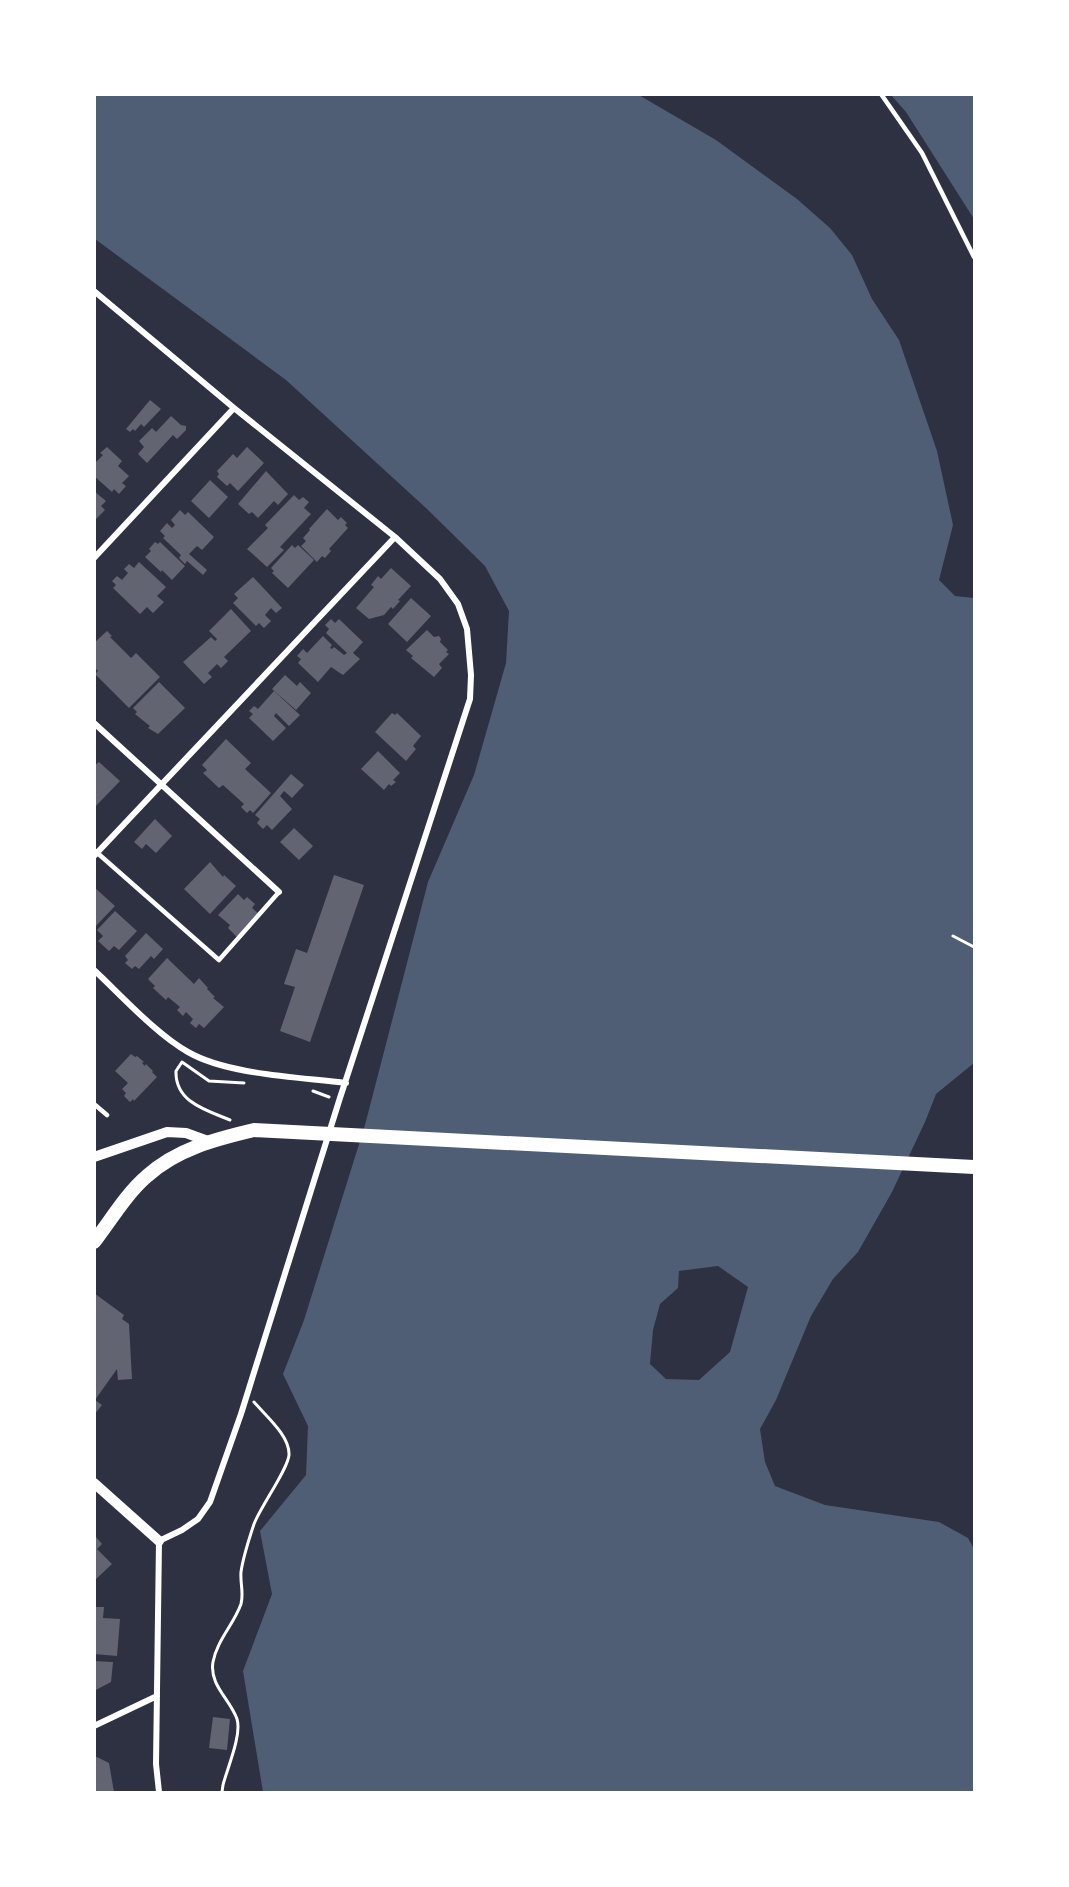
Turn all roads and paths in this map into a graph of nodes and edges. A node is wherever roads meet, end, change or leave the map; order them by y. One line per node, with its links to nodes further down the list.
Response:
1 (881, 94): 2 (lane)
2 (975, 257)
3 (94, 291): 4 (street)
4 (234, 408): 5 (street); 6 (street)
5 (395, 537): 8 (street); 15 (street)
6 (94, 558)
7 (94, 723): 8 (street)
8 (161, 785): 9 (street); 10 (street)
9 (96, 853): 10 (lane)
10 (279, 892)
11 (953, 936): 12 (path)
12 (975, 947)
13 (94, 970): 15 (street)
14 (255, 1083): 20 (path)
15 (346, 1083): 17 (street)
16 (310, 1090): 17 (path)
17 (339, 1101): 25 (street)
18 (94, 1104): 19 (lane)
19 (107, 1115)
20 (254, 1130): 21 (main road); 23 (main road)
21 (208, 1141): 22 (street); 24 (main road)
22 (94, 1157)
23 (974, 1167)
24 (94, 1242)
25 (247, 1394): 27 (street); 31 (path)
26 (94, 1483): 27 (street)
27 (159, 1541): 28 (street)
28 (157, 1696): 29 (street); 30 (street)
29 (94, 1726)
30 (159, 1792)
31 (222, 1792)

